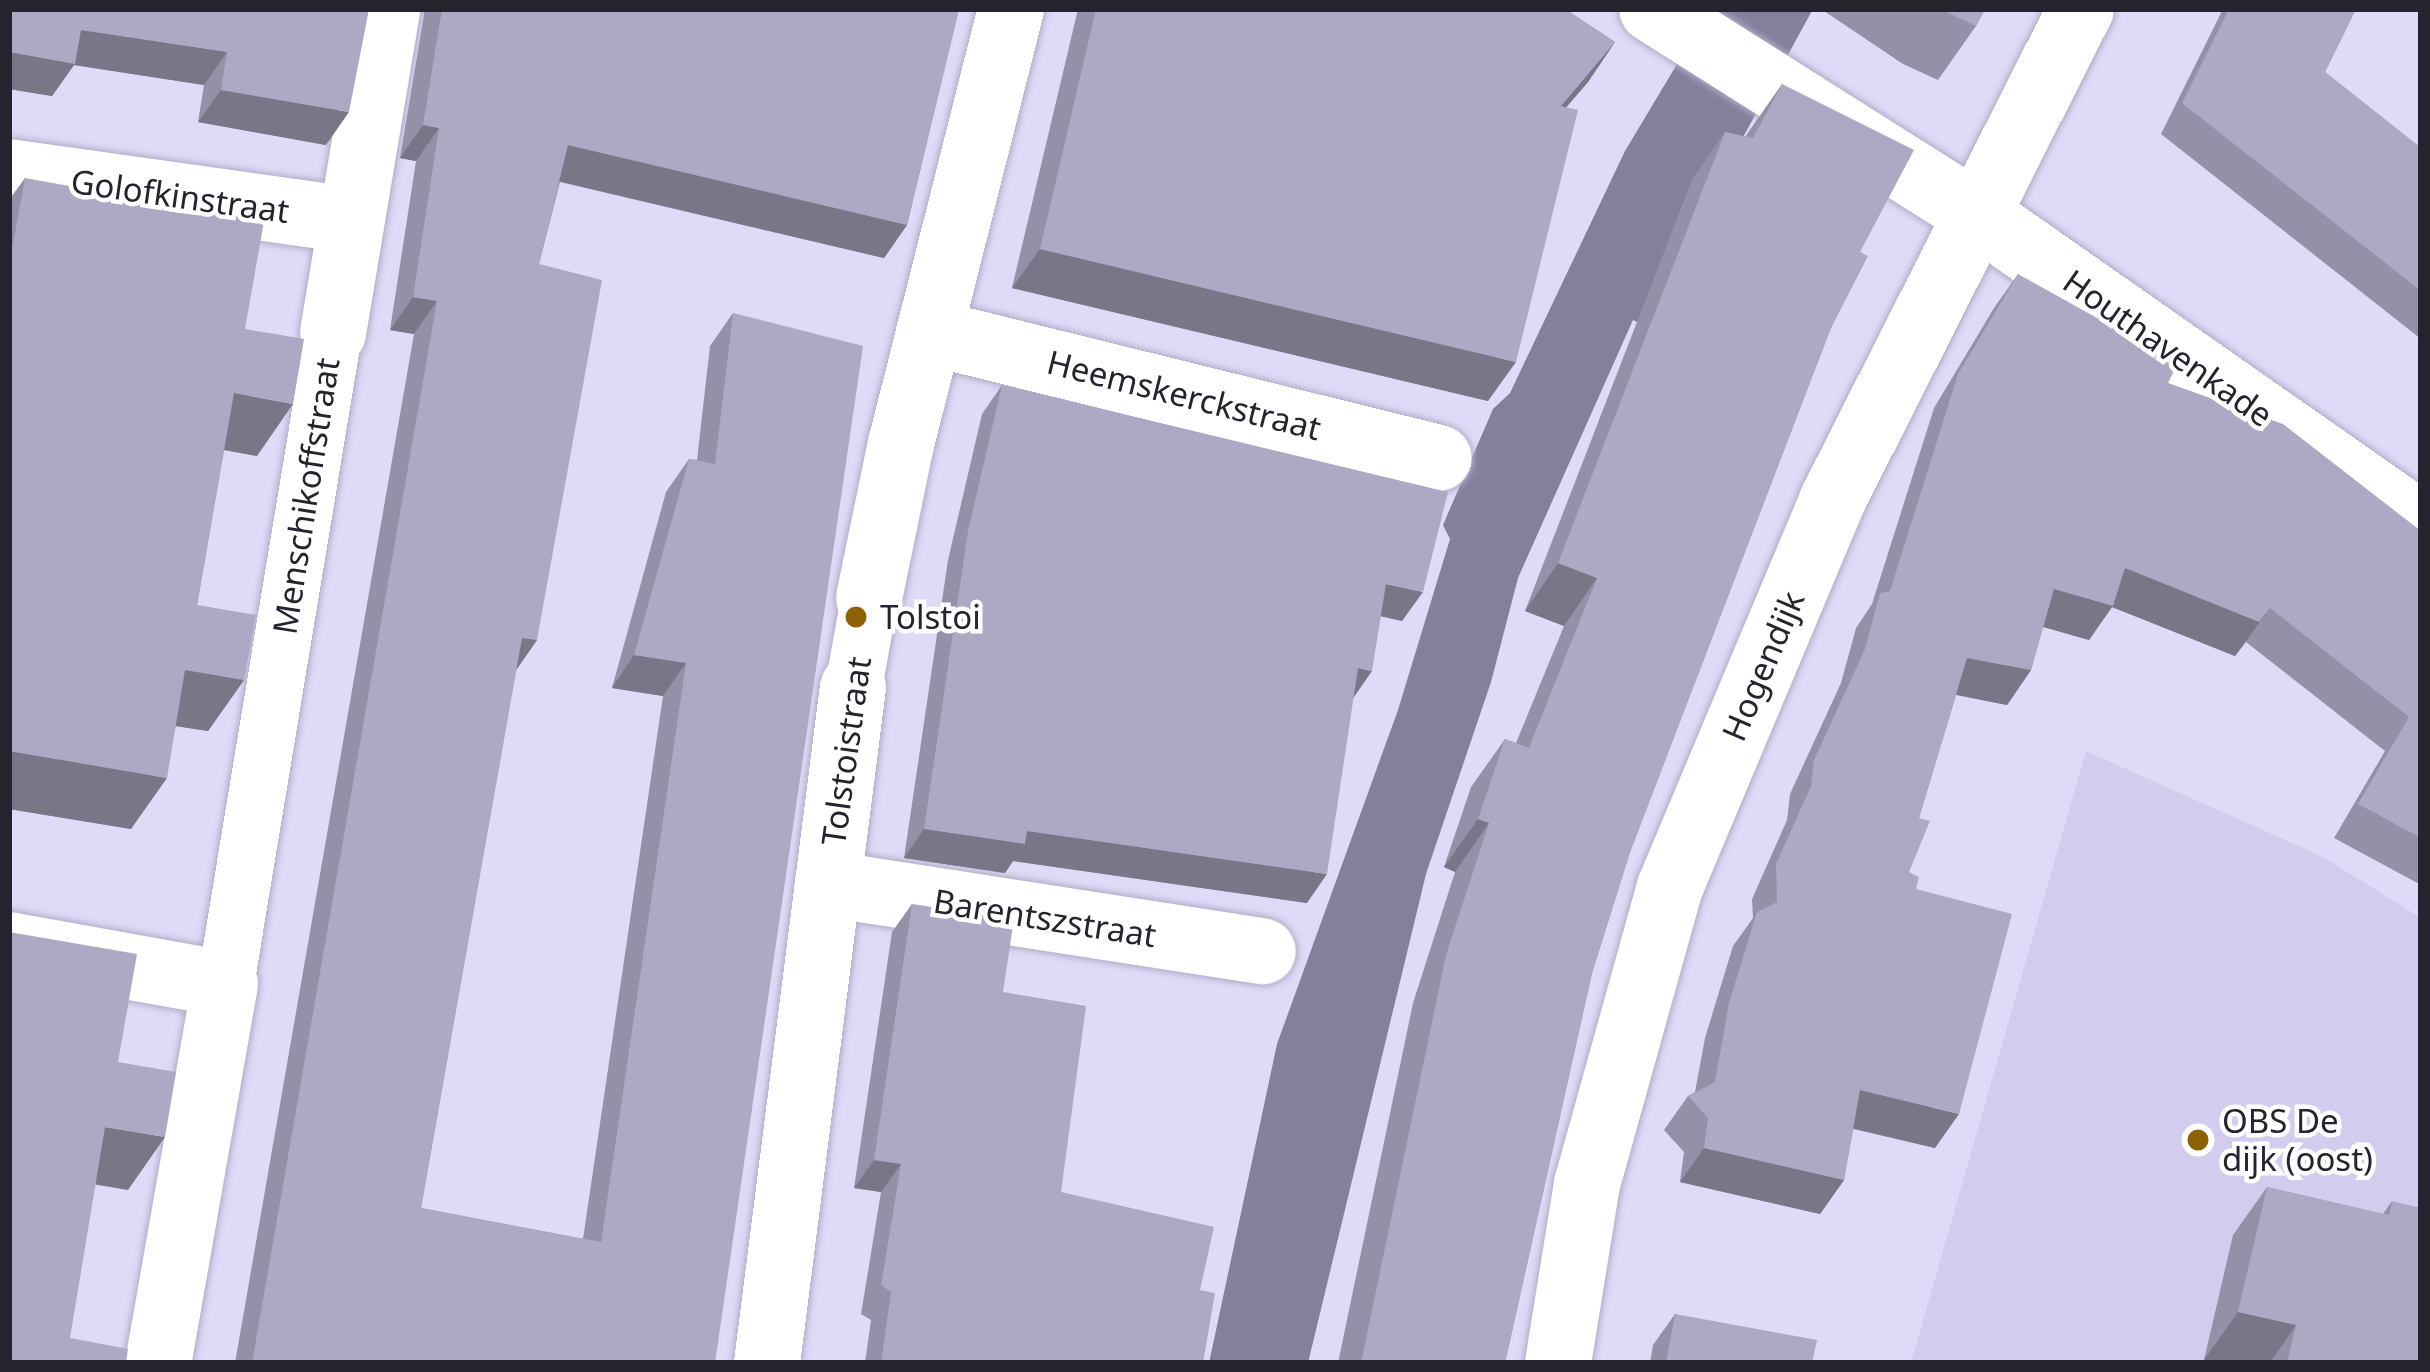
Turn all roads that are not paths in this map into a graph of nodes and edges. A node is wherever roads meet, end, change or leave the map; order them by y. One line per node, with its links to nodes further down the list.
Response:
1 (387, 9): 7 (street, Menschikoffstraat)
2 (1011, 9): 8 (street, Tolstoistraat)
3 (2081, 9): 6 (street, Hogendijk)
4 (1665, 18): 6 (street, Houthavenkade)
5 (9, 172): 7 (street, Golofkinstraat)
6 (1975, 213): 11 (street, Houthavenkade); 20 (street, Hogendijk)
7 (350, 220): 9 (street, Menschikoffstraat)
8 (929, 332): 10 (street, Heemskerckstraat); 12 (street, Tolstoistraat)
9 (333, 333): 17 (street, Menschikoffstraat)
10 (1439, 458)
11 (2421, 525)
12 (868, 598): 13 (street, Tolstoistraat)
13 (853, 686): 14 (street, Tolstoistraat)
14 (828, 884): 16 (street, Barentszstraat); 19 (street, Tolstoistraat)
15 (9, 945): 17 (street)
16 (1263, 951)
17 (225, 984): 18 (street, Menschikoffstraat)
18 (158, 1363)
19 (767, 1363)
20 (1558, 1363)

